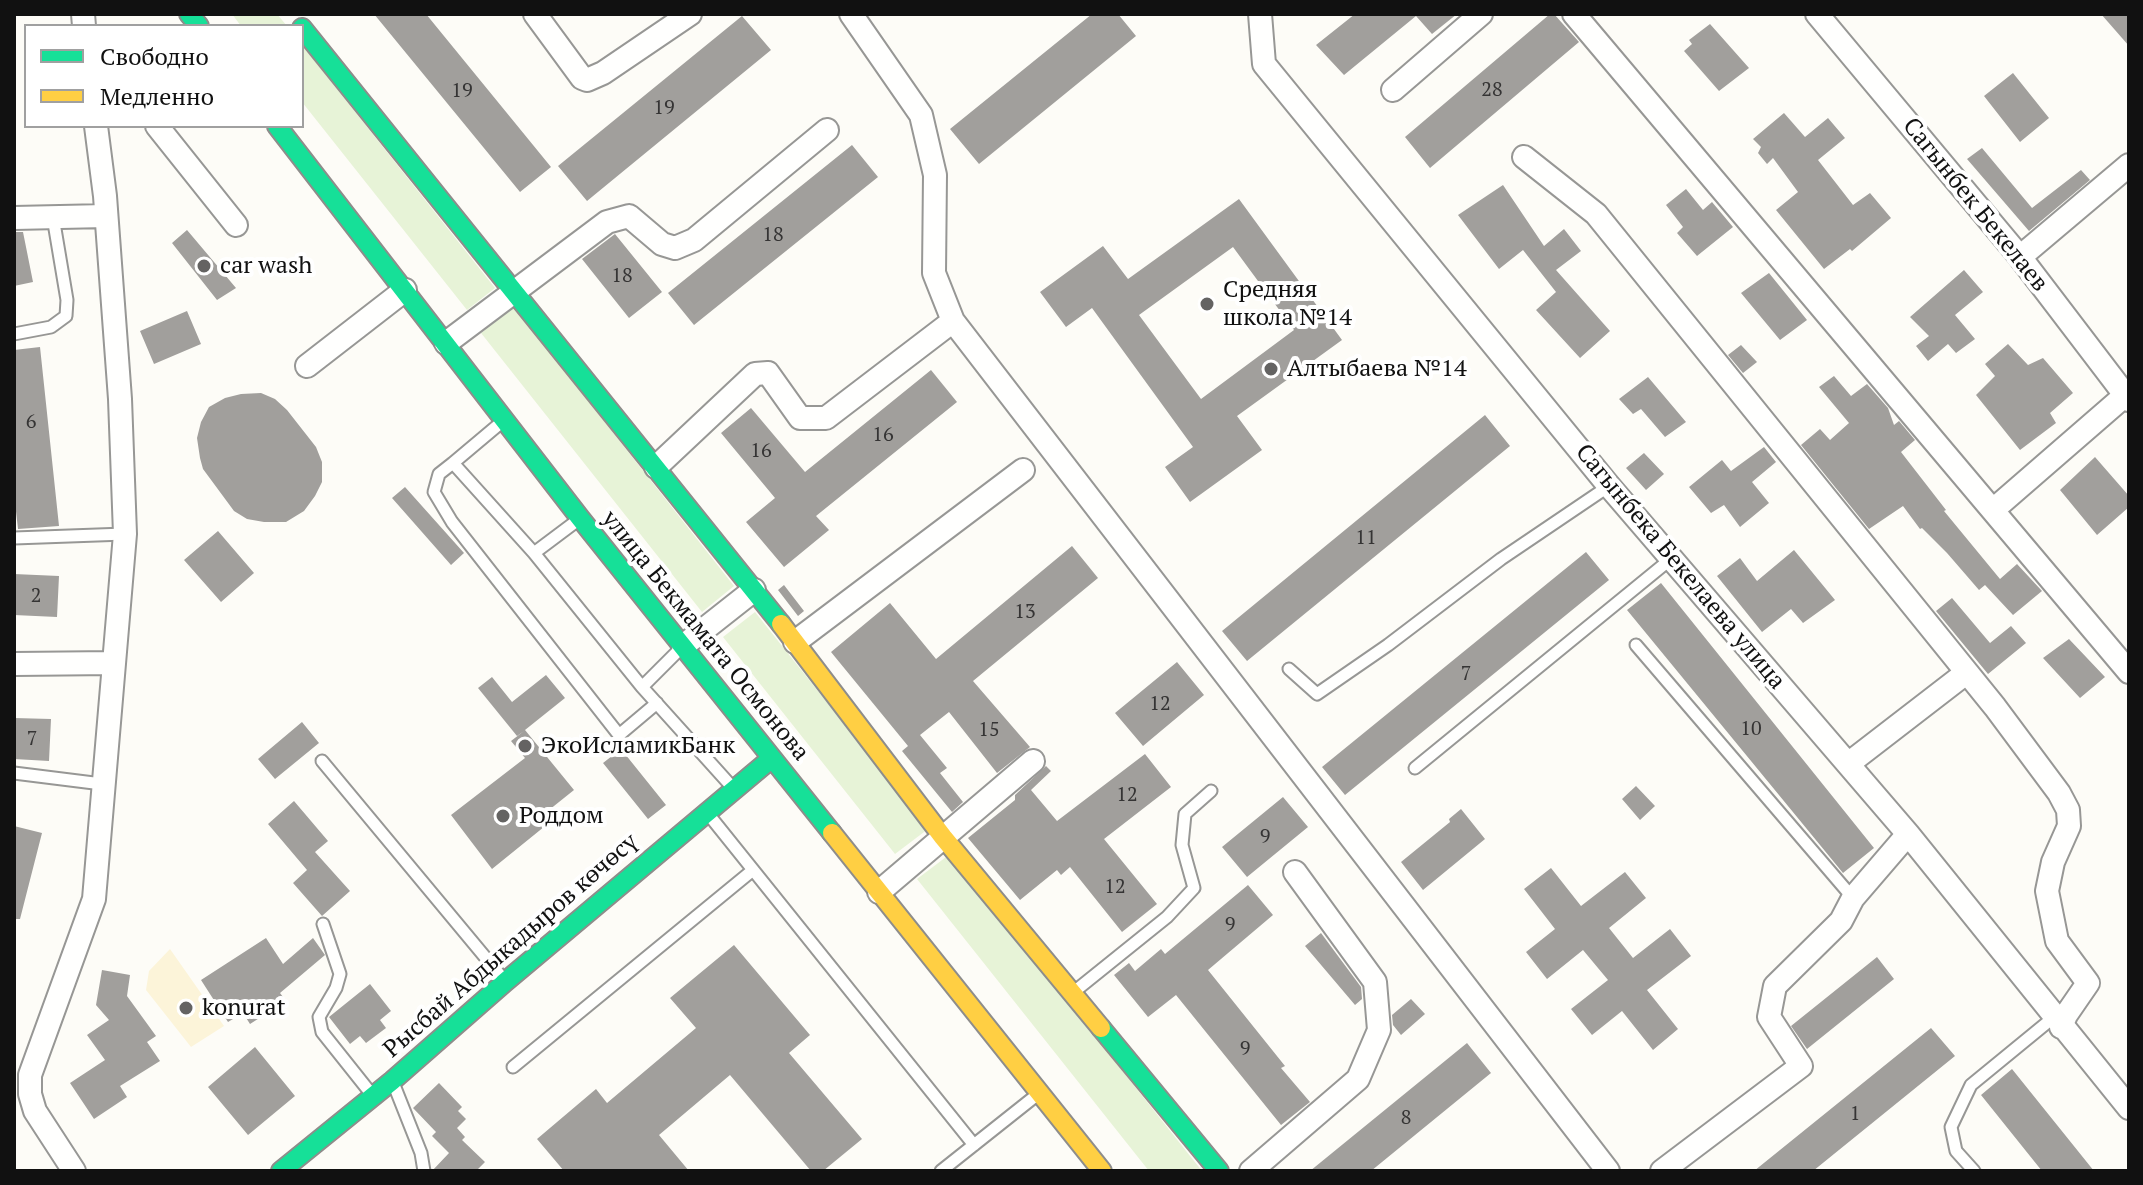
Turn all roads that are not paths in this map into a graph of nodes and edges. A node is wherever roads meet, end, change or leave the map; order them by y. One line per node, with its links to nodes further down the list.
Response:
1 (535, 14): 2 (street)
2 (690, 14)
3 (851, 14): 23 (street)
4 (1260, 14): 32 (street, Сагынбека Бекелаева улица)
5 (1481, 14): 9 (street)
6 (1574, 14): 33 (street)
7 (1817, 14): 20 (street, Сагынбек Бекелаев)
8 (304, 31): 22 (main road)
9 (1393, 90)
10 (96, 128): 17 (street)
11 (159, 128): 19 (street)
12 (279, 128): 21 (main road, улица Бекмамата Осмонова)
13 (827, 130): 22 (street)
14 (1524, 157): 47 (street)
15 (2129, 165): 20 (street)
16 (52, 216): 17 (street); 18 (street); 24 (lane)
17 (106, 216): 35 (street)
18 (14, 218)
19 (236, 225)
20 (2020, 257): 27 (street, Сагынбек Бекелаев)
21 (405, 290): 25 (main road, улица Бекмамата Осмонова); 26 (street)
22 (514, 290): 25 (street); 30 (main road)
23 (953, 321): 30 (street); 84 (street)
24 (14, 334)
25 (446, 343): 28 (main road, улица Бекмамата Осмонова)
26 (307, 366)
27 (2128, 396): 33 (street)
28 (504, 420): 29 (lane); 34 (main road, улица Бекмамата Осмонова)
29 (453, 463): 37 (lane); 49 (lane)
30 (656, 467): 39 (main road)
31 (1023, 470): 40 (street)
32 (1609, 486): 38 (street, Сагынбека Бекелаева улица); 45 (lane)
33 (1993, 510): 46 (street)
34 (580, 518): 37 (lane); 42 (main road, улица Бекмамата Осмонова)
35 (125, 534): 36 (lane); 43 (street)
36 (14, 538)
37 (534, 553): 48 (lane)
38 (1672, 558): 53 (street, Сагынбека Бекелаева улица); 54 (lane)
39 (754, 590): 40 (main road); 42 (street)
40 (795, 642): 61 (main road)
41 (1636, 645): 65 (lane)
42 (683, 646): 48 (lane); 50 (main road, улица Бекмамата Осмонова)
43 (114, 663): 44 (street); 56 (street)
44 (14, 664)
45 (1289, 669)
46 (2129, 672)
47 (1966, 673): 53 (street); 69 (street)
48 (642, 687): 49 (lane)
49 (657, 703): 57 (lane)
50 (772, 758): 57 (main road, Рысбай Абдыкадыров көчөсү); 64 (main road, улица Бекмамата Осмонова)
51 (322, 761): 67 (lane)
52 (1033, 761): 61 (street)
53 (1848, 764): 60 (street, Сагынбека Бекелаева улица)
54 (1415, 768)
55 (14, 773): 56 (lane)
56 (102, 784): 71 (street)
57 (733, 789): 59 (main road, Рысбай Абдыкадыров көчөсү)
58 (1211, 791): 68 (lane)
59 (706, 812): 62 (lane); 67 (main road, Рысбай Абдыкадыров көчөсү)
60 (1908, 834): 65 (street); 69 (street, Сагынбека Бекелаева улица)
61 (943, 837): 64 (street); 68 (main road)
62 (753, 870): 70 (lane); 76 (lane)
63 (1295, 872): 83 (street)
64 (879, 892): 73 (main road, улица Бекмамата Осмонова)
65 (1853, 898): 85 (street)
66 (323, 924): 74 (lane)
67 (505, 982): 72 (main road, Рысбай Абдыкадыров көчөсү)
68 (1072, 994): 82 (main road)
69 (2058, 1022): 75 (street, Сагынбека Бекелаева улица); 86 (lane)
70 (513, 1067)
71 (22, 1074): 77 (street)
72 (392, 1081): 74 (main road, Рысбай Абдыкадыров көчөсү); 79 (lane)
73 (1040, 1093): 76 (lane); 81 (main road, улица Бекмамата Осмонова)
74 (373, 1096): 78 (main road, Рысбай Абдыкадыров көчөсү)
75 (2129, 1108)
76 (974, 1145): 80 (lane)
77 (74, 1171)
78 (281, 1171)
79 (424, 1171)
80 (941, 1171)
81 (1102, 1171)
82 (1219, 1171)
83 (1251, 1171)
84 (1608, 1171)
85 (1662, 1171)
86 (1974, 1171)

